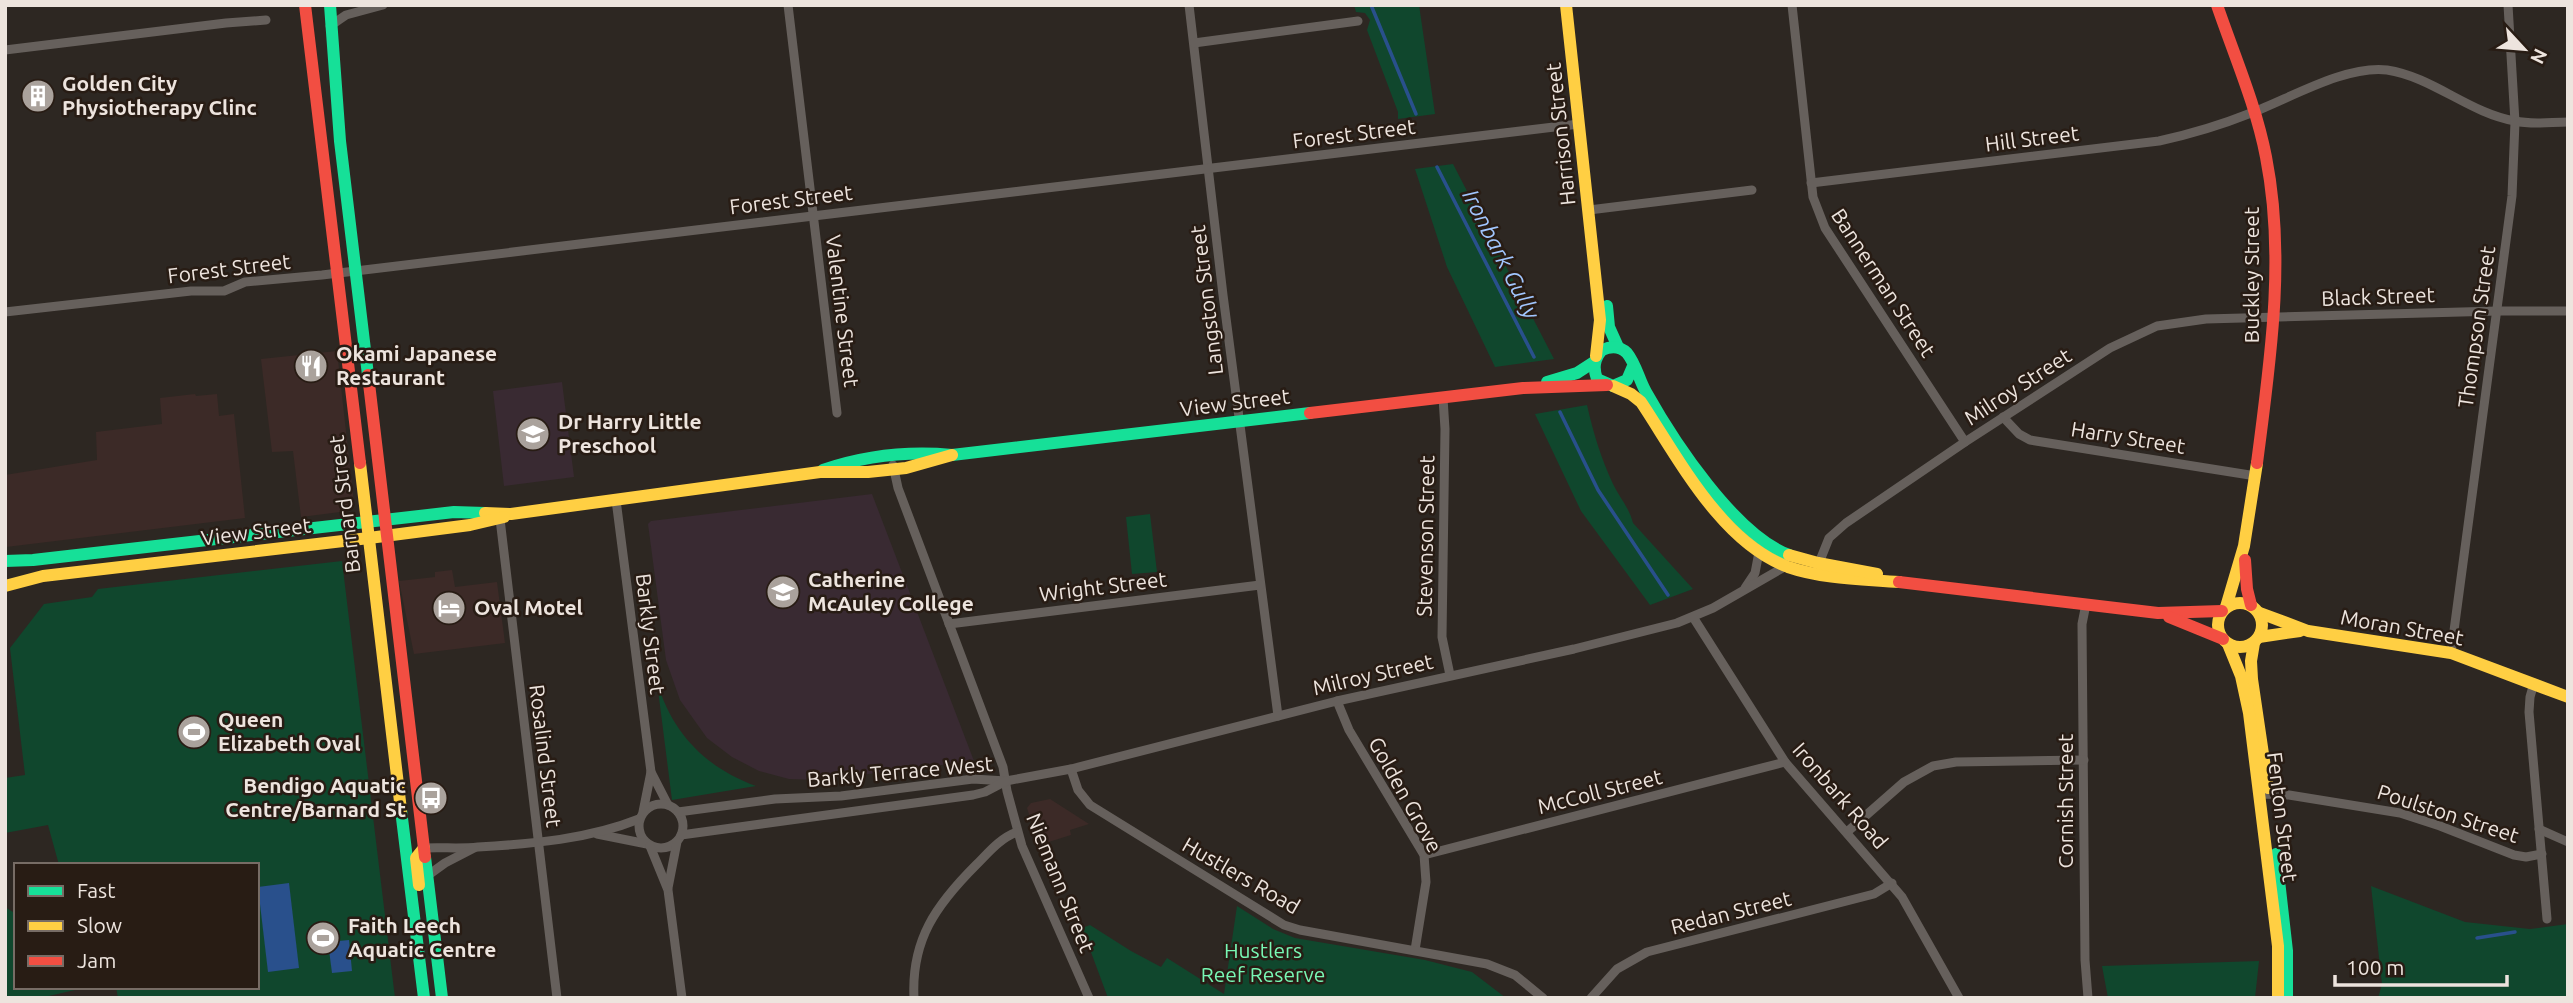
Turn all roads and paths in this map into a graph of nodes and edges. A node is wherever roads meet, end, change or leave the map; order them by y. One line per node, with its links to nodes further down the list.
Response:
1 (305, 5): 13 (street, Barnard Street)
2 (312, 5): 13 (street)
3 (330, 5): 14 (street, Barnard Street)
4 (383, 5): 14 (street)
5 (788, 5): 25 (street, Valentine Street)
6 (1189, 5): 15 (street, Langston Street)
7 (1566, 5): 20 (street, Harrison Street)
8 (1792, 5): 22 (street, Bannerman Street)
9 (2217, 5): 17 (street, Buckley Street)
10 (2508, 5): 18 (street, Thompson Street)
11 (266, 20): 16 (street)
12 (1359, 21): 15 (street)
13 (308, 26): 28 (street, Barnard Street)
14 (330, 26): 27 (street, Barnard Street)
15 (1194, 43): 21 (street, Langston Street)
16 (5, 50)
17 (2253, 113): 18 (street, Hill Street); 22 (street, Hill Street); 32 (street, Buckley Street)
18 (2515, 122): 19 (street); 29 (street, Thompson Street)
19 (2568, 122)
20 (1579, 124): 21 (street, Forest Street); 24 (street, Harrison Street)
21 (1209, 169): 25 (street, Forest Street); 41 (street, Langston Street)
22 (1811, 183): 42 (street, Bannerman Street)
23 (1752, 190): 24 (street)
24 (1589, 211): 26 (street, Harrison Street)
25 (812, 215): 27 (street, Forest Street); 39 (street, Valentine Street)
26 (1594, 258): 33 (street, Harrison Street); 34 (street, Harrison Street)
27 (356, 271): 28 (street, Forest Street); 47 (street, Barnard Street)
28 (337, 273): 31 (street, Forest Street); 48 (street, Barnard Street)
29 (2498, 311): 30 (street, Black Street); 32 (street, Black Street); 69 (street, Thompson Street)
30 (2568, 311)
31 (6, 313)
32 (2274, 317): 40 (street, Milroy Street); 44 (street, Buckley Street)
33 (1618, 347): 34 (street); 35 (street)
34 (1595, 359): 36 (street); 37 (street, View Street)
35 (1633, 366): 36 (street); 52 (street)
36 (1610, 386): 37 (street, View Street); 52 (street)
37 (1523, 388): 38 (street, View Street)
38 (1443, 398): 41 (street, View Street); 70 (street, Stevenson Street)
39 (837, 413)
40 (2003, 416): 42 (street, Milroy Street); 44 (street, Harry Street)
41 (1240, 422): 43 (street, View Street); 57 (street, Langston Street)
42 (1965, 442): 54 (street, Milroy Street)
43 (892, 462): 45 (street, View Street); 65 (street)
44 (2256, 476): 51 (street, Buckley Street)
45 (615, 500): 46 (street, View Street); 78 (street, Barkly Street)
46 (505, 516): 47 (street, View Street); 49 (street, View Street); 89 (street, Rosalind Street)
47 (384, 519): 48 (street, View Street); 49 (street, Barnard Street)
48 (367, 522): 50 (street, Barnard Street); 53 (street, View Street)
49 (386, 536): 50 (street, View Street); 92 (street, Barnard Street)
50 (369, 538): 58 (street, View Street); 101 (street, Barnard Street)
51 (2244, 550): 61 (street, Buckley Street); 62 (street, Buckley Street)
52 (1767, 553): 54 (street); 55 (street); 59 (street)
53 (5, 561)
54 (1819, 563): 56 (street)
55 (1786, 566): 56 (street); 59 (street, Milroy Street)
56 (1918, 583): 60 (street)
57 (1260, 585): 65 (street, Wright Street); 74 (street, Langston Street)
58 (5, 586)
59 (1744, 590): 64 (street, Milroy Street)
60 (2086, 604): 63 (street); 75 (street, Cornish Street)
61 (2224, 609): 62 (street); 63 (street); 68 (street)
62 (2256, 609): 66 (street, Moran Street); 67 (street)
63 (2158, 613): 68 (street)
64 (1693, 617): 70 (street, Milroy Street); 76 (street, Ironbark Road)
65 (949, 624): 79 (street)
66 (2308, 631): 67 (street, Moran Street); 69 (street, Moran Street)
67 (2257, 640): 68 (street); 80 (street, Fenton Street)
68 (2225, 641): 80 (street, Fenton Street)
69 (2451, 653): 71 (street, Moran Street)
70 (1450, 675): 73 (street, Milroy Street)
71 (2534, 683): 72 (street, Moran Street); 84 (street)
72 (2568, 697)
73 (1337, 701): 74 (street, Milroy Street); 95 (street, Golden Grove)
74 (1278, 716): 77 (street, Milroy Street)
75 (2084, 760): 86 (street); 111 (street, Cornish Street)
76 (1786, 762): 86 (street, Ironbark Road); 95 (street, McColl Street)
77 (1071, 769): 79 (street, Milroy Street); 100 (street, Hustlers Road)
78 (651, 772): 81 (street, Barkly Street); 83 (street, Barkly Street)
79 (1006, 781): 82 (street, Barkly Terrace West); 85 (street, Niemann Street); 88 (street, Barkly Terrace West)
80 (2264, 794): 94 (street, Poulston Street); 112 (street, Fenton Street); 113 (street, Fenton Street)
81 (668, 805): 82 (street); 83 (street)
82 (678, 812): 88 (street)
83 (641, 816): 87 (street); 91 (street)
84 (2539, 829): 90 (street, Poulston Street); 94 (street)
85 (1017, 832): 106 (street); 107 (street, Niemann Street)
86 (1847, 832): 97 (street, Ironbark Road)
87 (596, 834): 89 (street); 91 (street)
88 (679, 838): 91 (street); 98 (street)
89 (538, 841): 93 (street); 104 (street, Rosalind Street)
90 (2568, 842)
91 (648, 845): 98 (street)
92 (424, 848): 93 (street); 96 (street, Barnard Street); 101 (street)
93 (475, 848): 96 (street)
94 (2542, 854): 99 (street)
95 (1423, 855): 100 (street, Golden Grove)
96 (428, 876): 103 (street, Barnard Street)
97 (1892, 883): 109 (street, Redan Street); 110 (street, Ironbark Road)
98 (668, 890): 105 (street)
99 (2547, 919)
100 (1415, 950): 108 (street, Hustlers Road)
101 (420, 958): 102 (street, Barnard Street)
102 (424, 998)
103 (440, 998)
104 (557, 998)
105 (682, 998)
106 (914, 998)
107 (1088, 998)
108 (1543, 998)
109 (1591, 998)
110 (1959, 998)
111 (2088, 998)
112 (2278, 998)
113 (2287, 998)

